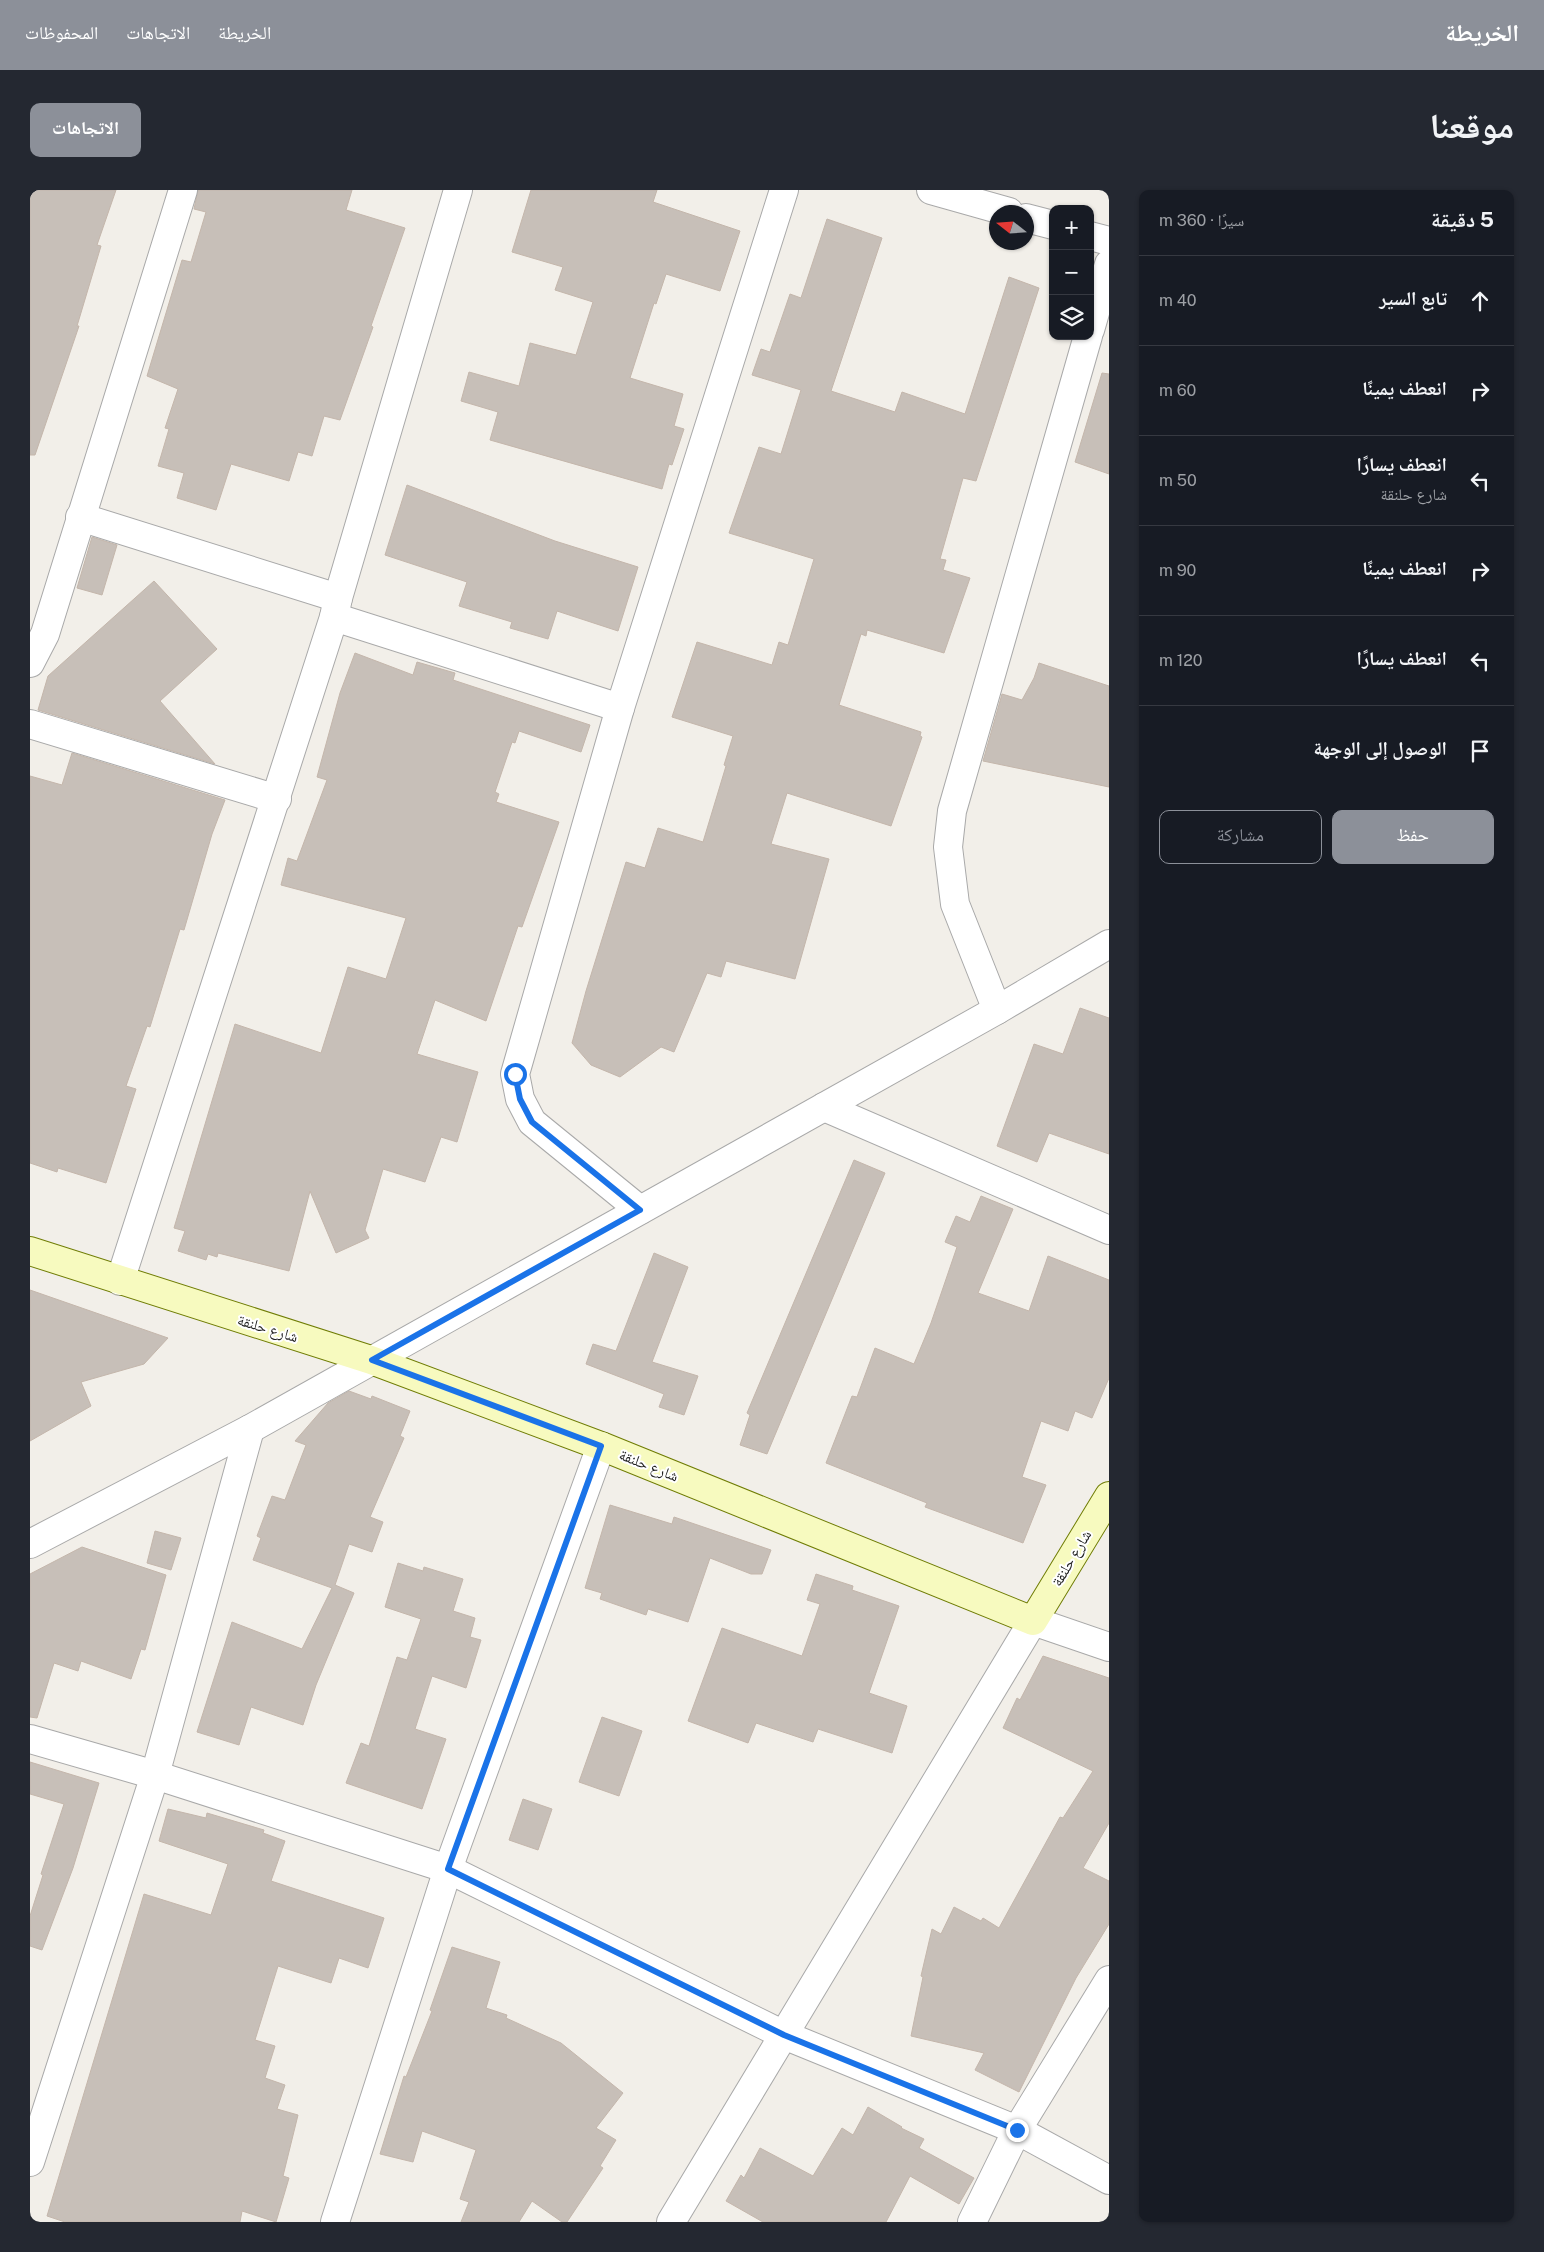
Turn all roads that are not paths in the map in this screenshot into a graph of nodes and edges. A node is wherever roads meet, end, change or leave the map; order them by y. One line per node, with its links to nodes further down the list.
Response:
1 (184, 190): 13 (street)
2 (458, 190): 14 (street)
3 (784, 190): 17 (street)
4 (931, 190): 5 (street)
5 (989, 206)
6 (1034, 220): 7 (street)
7 (1049, 224)
8 (1094, 237): 9 (street)
9 (1109, 241)
10 (1109, 264): 11 (street)
11 (1094, 316)
12 (1087, 340): 21 (street)
13 (80, 517): 14 (street); 15 (street)
14 (336, 608): 17 (street); 19 (street)
15 (37, 632): 16 (street)
16 (30, 663)
17 (620, 708): 23 (street)
18 (30, 724): 19 (street)
19 (277, 799): 26 (street)
20 (1109, 944): 21 (street)
21 (997, 1010): 22 (street)
22 (824, 1107): 23 (street); 24 (street)
23 (640, 1210): 27 (street)
24 (1109, 1230)
25 (30, 1251): 26 (street, شارع حلنقة)
26 (120, 1281): 27 (street, شارع حلنقة)
27 (372, 1360): 28 (street); 29 (street, شارع حلنقة)
28 (250, 1429): 31 (street); 35 (street)
29 (601, 1446): 32 (street, شارع حلنقة); 36 (street)
30 (1109, 1496): 32 (street, شارع حلنقة)
31 (30, 1544)
32 (1033, 1621): 33 (street, شارع حلنقة); 38 (street)
33 (1109, 1647)
34 (30, 1739): 35 (street)
35 (155, 1775): 36 (street); 40 (street)
36 (448, 1869): 38 (street); 42 (street)
37 (1109, 1980): 39 (street)
38 (784, 2035): 39 (street); 43 (street)
39 (1017, 2130): 41 (street); 44 (street)
40 (30, 2162)
41 (1109, 2180)
42 (335, 2222)
43 (671, 2222)
44 (972, 2222)

